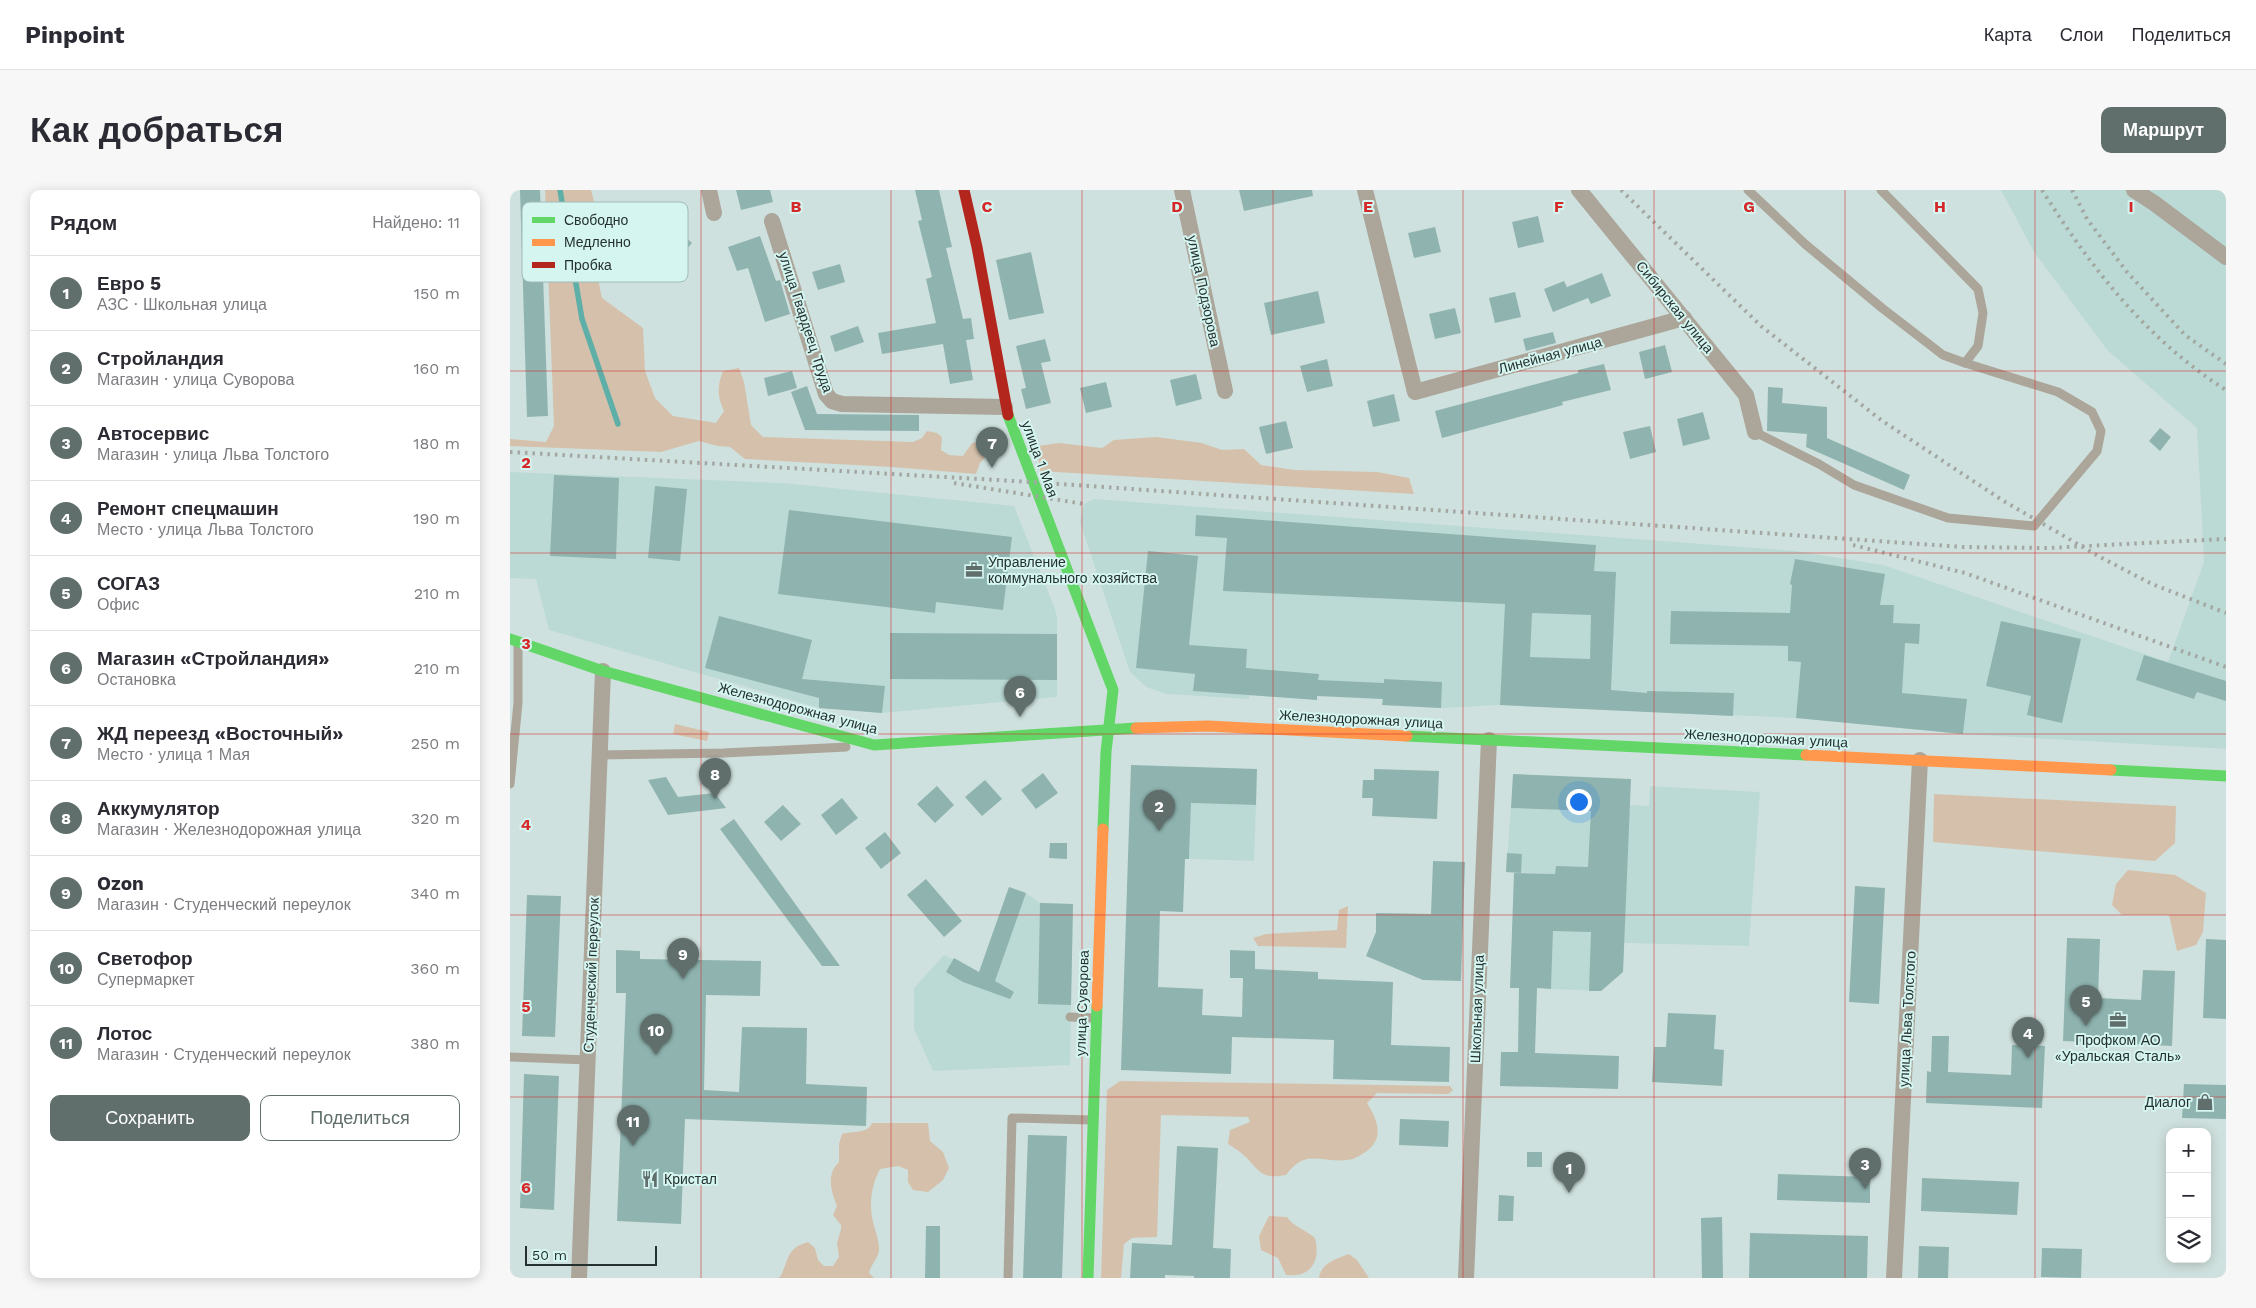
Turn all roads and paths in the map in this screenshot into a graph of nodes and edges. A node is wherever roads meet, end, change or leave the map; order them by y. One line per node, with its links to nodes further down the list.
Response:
1 (709, 190): 9 (street)
2 (964, 190): 15 (main road, улица 1 Мая)
3 (1182, 190): 14 (street, улица Подзорова)
4 (1365, 190): 12 (street, Линейная улица)
5 (1579, 190): 12 (street, Сибирская улица)
6 (1748, 190): 13 (lane)
7 (1881, 190): 13 (lane)
8 (2134, 190): 11 (street)
9 (714, 212)
10 (772, 221): 15 (street, улица Гвардеец Труда)
11 (2226, 257)
12 (1684, 318): 16 (street, Сибирская улица)
13 (1965, 363): 16 (lane)
14 (1225, 391)
15 (1005, 407): 20 (main road, улица 1 Мая)
16 (1755, 432)
17 (514, 641): 18 (main road, Железнодорожная улица); 19 (lane)
18 (603, 671): 22 (main road, Железнодорожная улица); 23 (street, Студенческий переулок)
19 (514, 703): 26 (lane)
20 (1108, 729): 21 (main road, Железнодорожная улица); 22 (main road, Железнодорожная улица); 28 (main road, улица Суворова)
21 (1489, 740): 24 (main road, Железнодорожная улица); 35 (street, Школьная улица)
22 (874, 745): 23 (lane)
23 (599, 755): 30 (street, Студенческий переулок)
24 (1920, 760): 25 (main road, Железнодорожная улица); 36 (street, улица Льва Толстого)
25 (2226, 776)
26 (510, 784)
27 (1070, 1017): 28 (lane)
28 (1096, 1018): 31 (main road, улица Суворова)
29 (510, 1057): 30 (lane)
30 (588, 1060): 32 (street, Студенческий переулок)
31 (1093, 1120): 33 (lane); 34 (main road, улица Суворова)
32 (579, 1278)
33 (1008, 1278)
34 (1088, 1278)
35 (1466, 1278)
36 (1894, 1278)

